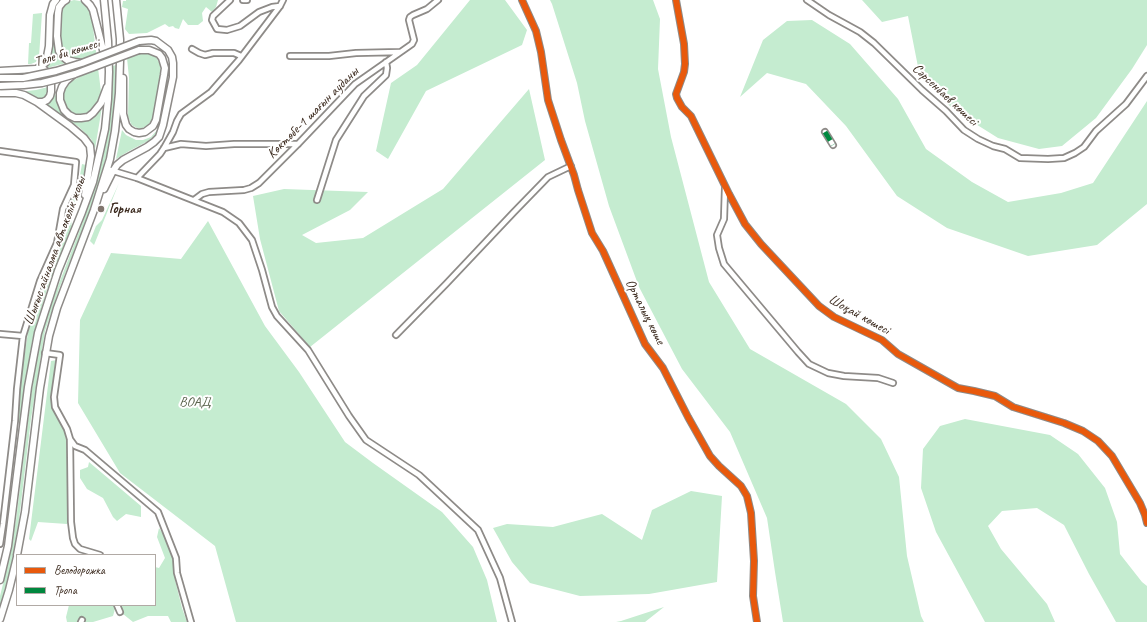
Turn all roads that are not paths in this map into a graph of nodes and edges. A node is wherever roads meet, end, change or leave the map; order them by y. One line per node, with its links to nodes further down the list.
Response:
1 (56, 0): 22 (main road)
2 (66, 0): 21 (main road)
3 (85, 0): 24 (main road)
4 (104, 0): 24 (main road, Шығыс айналма автокөлік жолы)
5 (116, 0): 19 (main road)
6 (230, 0): 14 (street)
7 (243, 0): 8 (street)
8 (247, 0)
9 (283, 0): 14 (street)
10 (438, 0): 16 (street, Көктөбе-1 шағын ауданы)
11 (522, 0): 37 (street, Орталық көше)
12 (676, 0): 40 (street, Шоқай көшесі)
13 (807, 0): 26 (street, Сәрсенбаев көшесі)
14 (280, 6): 17 (street)
15 (192, 49): 17 (street)
16 (400, 52): 18 (street); 20 (street, Көктөбе-1 шағын ауданы)
17 (242, 56): 35 (street)
18 (290, 56)
19 (120, 61): 25 (main road, Төле би көшесі, bridge); 38 (main road)
20 (386, 62): 33 (street, Көктөбе-1 шағын ауданы); 42 (street)
21 (82, 63): 27 (main road, Төле би көшесі, bridge); 38 (main road, Төле би көшесі, bridge)
22 (36, 69): 23 (main road); 31 (main road)
23 (0, 71)
24 (109, 72): 28 (main road, Шығыс айналма автокөлік жолы)
25 (75, 74): 28 (main road); 29 (main road, Төле би көшесі, bridge)
26 (1147, 76)
27 (0, 78)
28 (109, 80): 43 (main road, Шығыс айналма автокөлік жолы)
29 (0, 86)
30 (0, 93): 31 (main road)
31 (37, 102): 43 (main road)
32 (826, 132): 34 (street)
33 (298, 144): 35 (street); 41 (street, Көктөбе-1 шағын ауданы)
34 (833, 146)
35 (164, 148): 39 (street)
36 (0, 151): 46 (street)
37 (571, 166): 45 (street); 62 (street, Орталық көше)
38 (110, 170): 39 (street); 47 (main road)
39 (137, 178): 41 (street)
40 (725, 186): 48 (street); 50 (street, Шоқай көшесі)
41 (194, 200): 61 (street)
42 (316, 200)
43 (82, 212): 56 (main road, Шығыс айналма автокөлік жолы)
44 (0, 334): 46 (street)
45 (396, 335)
46 (23, 336): 51 (street)
47 (46, 353): 49 (street); 53 (main road)
48 (893, 382)
49 (70, 439): 54 (street); 60 (street)
50 (1147, 523)
51 (2, 524): 52 (street)
52 (0, 544)
53 (17, 554)
54 (97, 554)
55 (16, 560): 59 (main road)
56 (0, 580)
57 (117, 606): 58 (street)
58 (120, 612)
59 (0, 619)
60 (191, 622)
61 (512, 622)
62 (757, 622)

